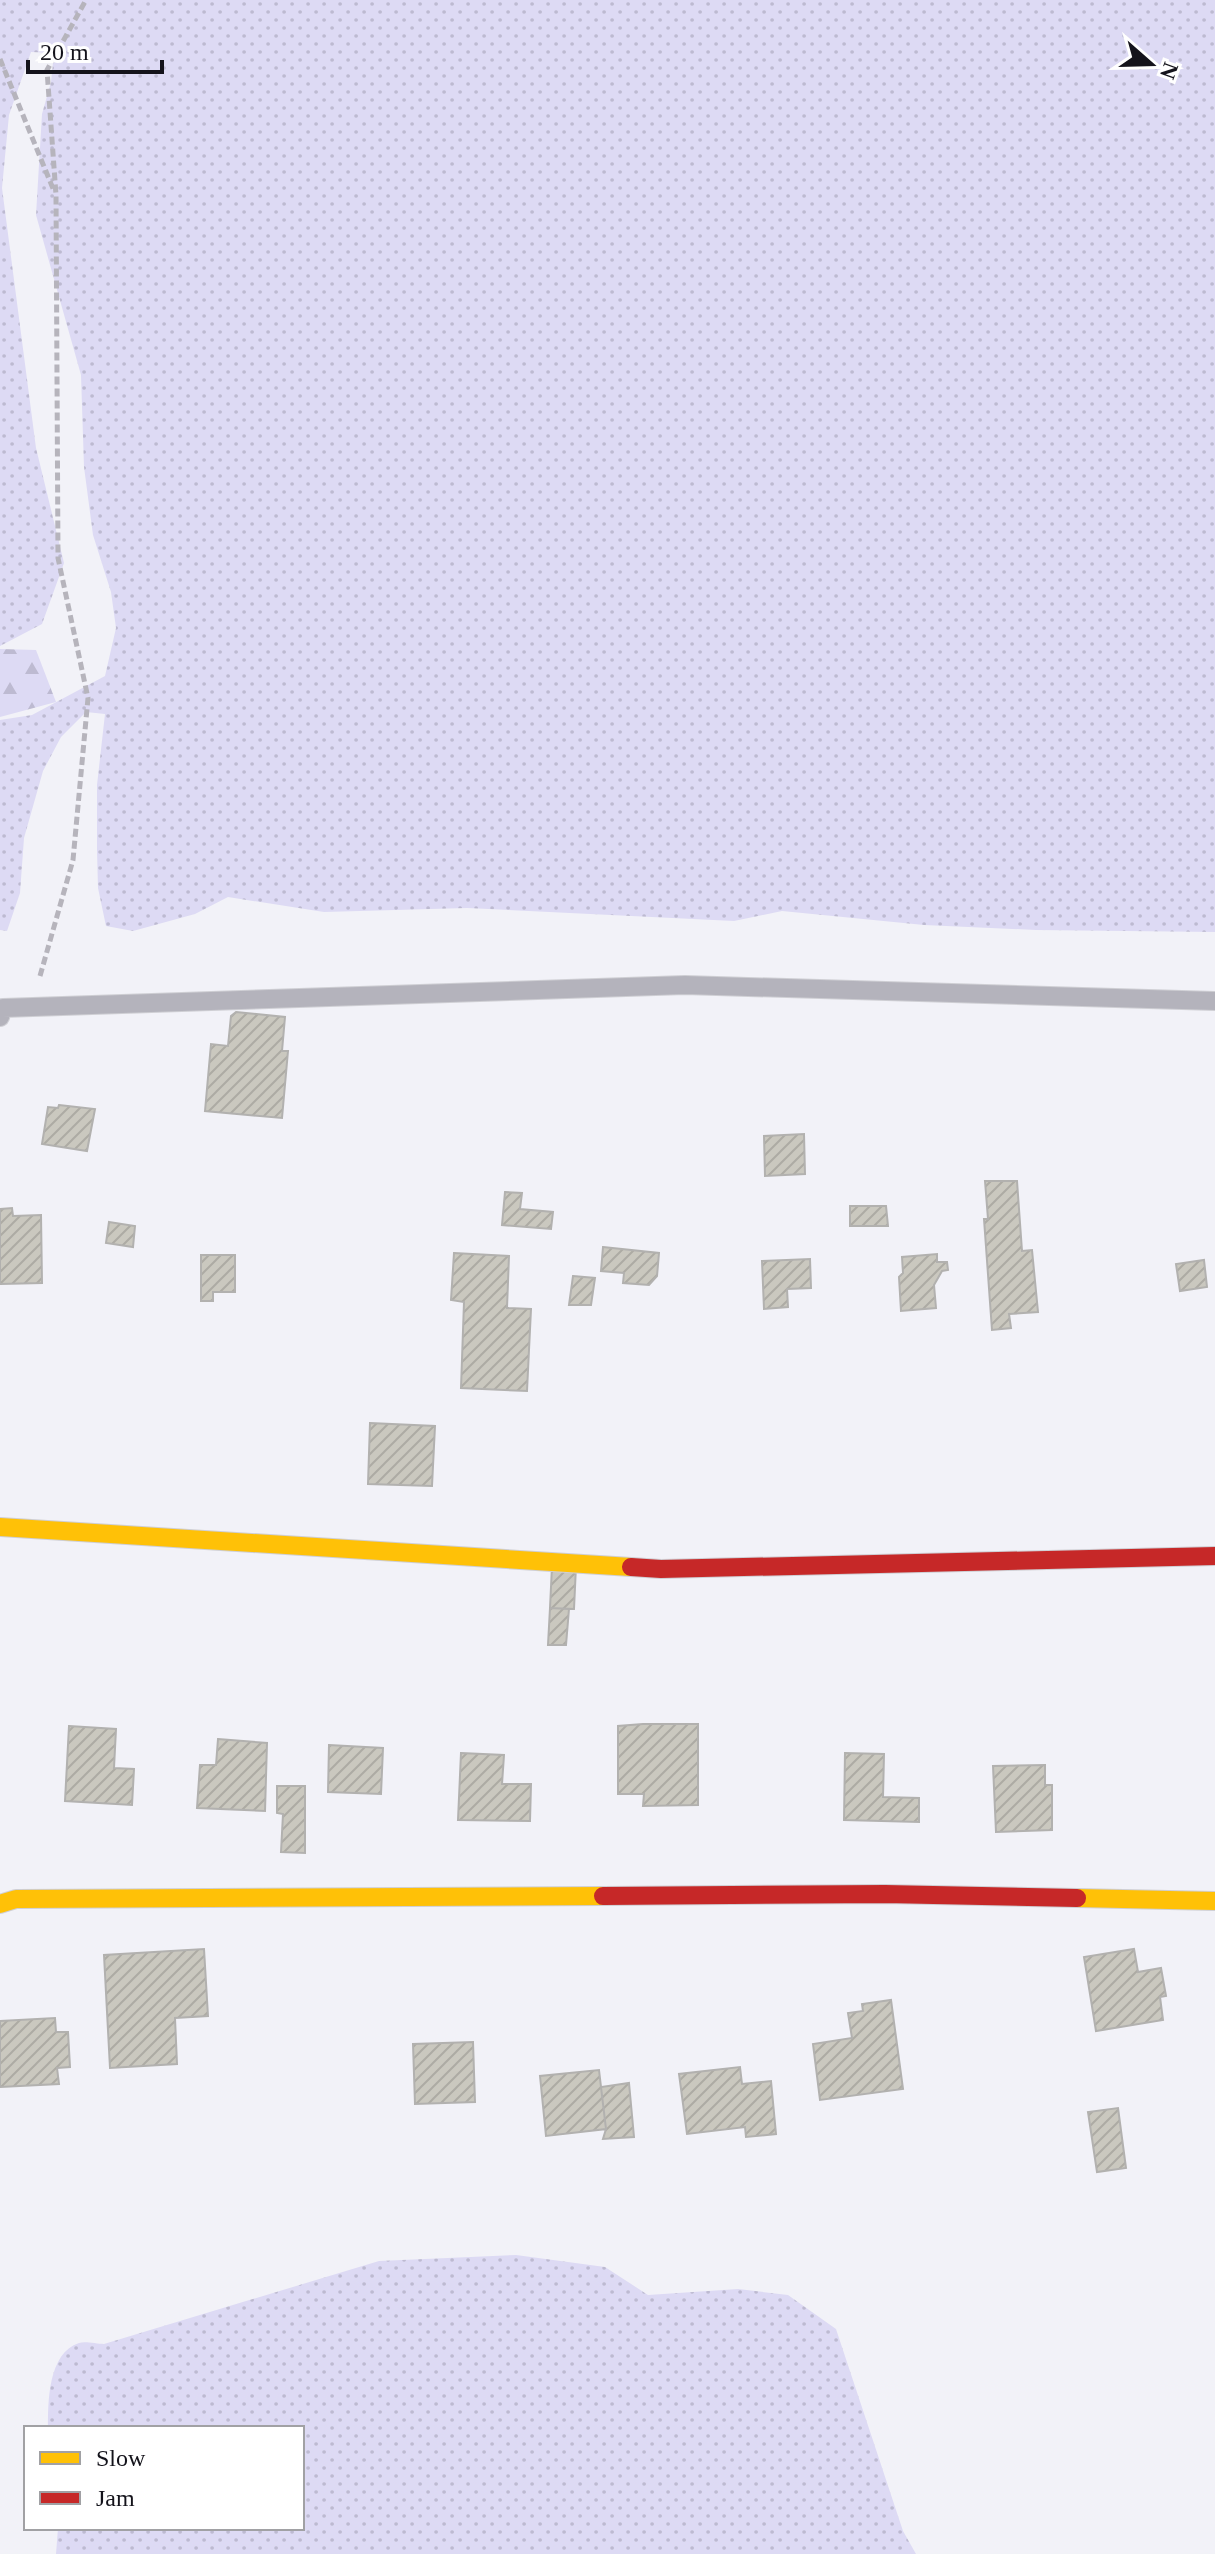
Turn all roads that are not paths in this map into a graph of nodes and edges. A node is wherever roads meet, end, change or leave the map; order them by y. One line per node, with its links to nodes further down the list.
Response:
1 (1215, 1001): 2 (lane)
2 (0, 1017)
3 (0, 1527): 4 (street)
4 (1215, 1556)
5 (1215, 1901): 6 (street)
6 (0, 1904)

